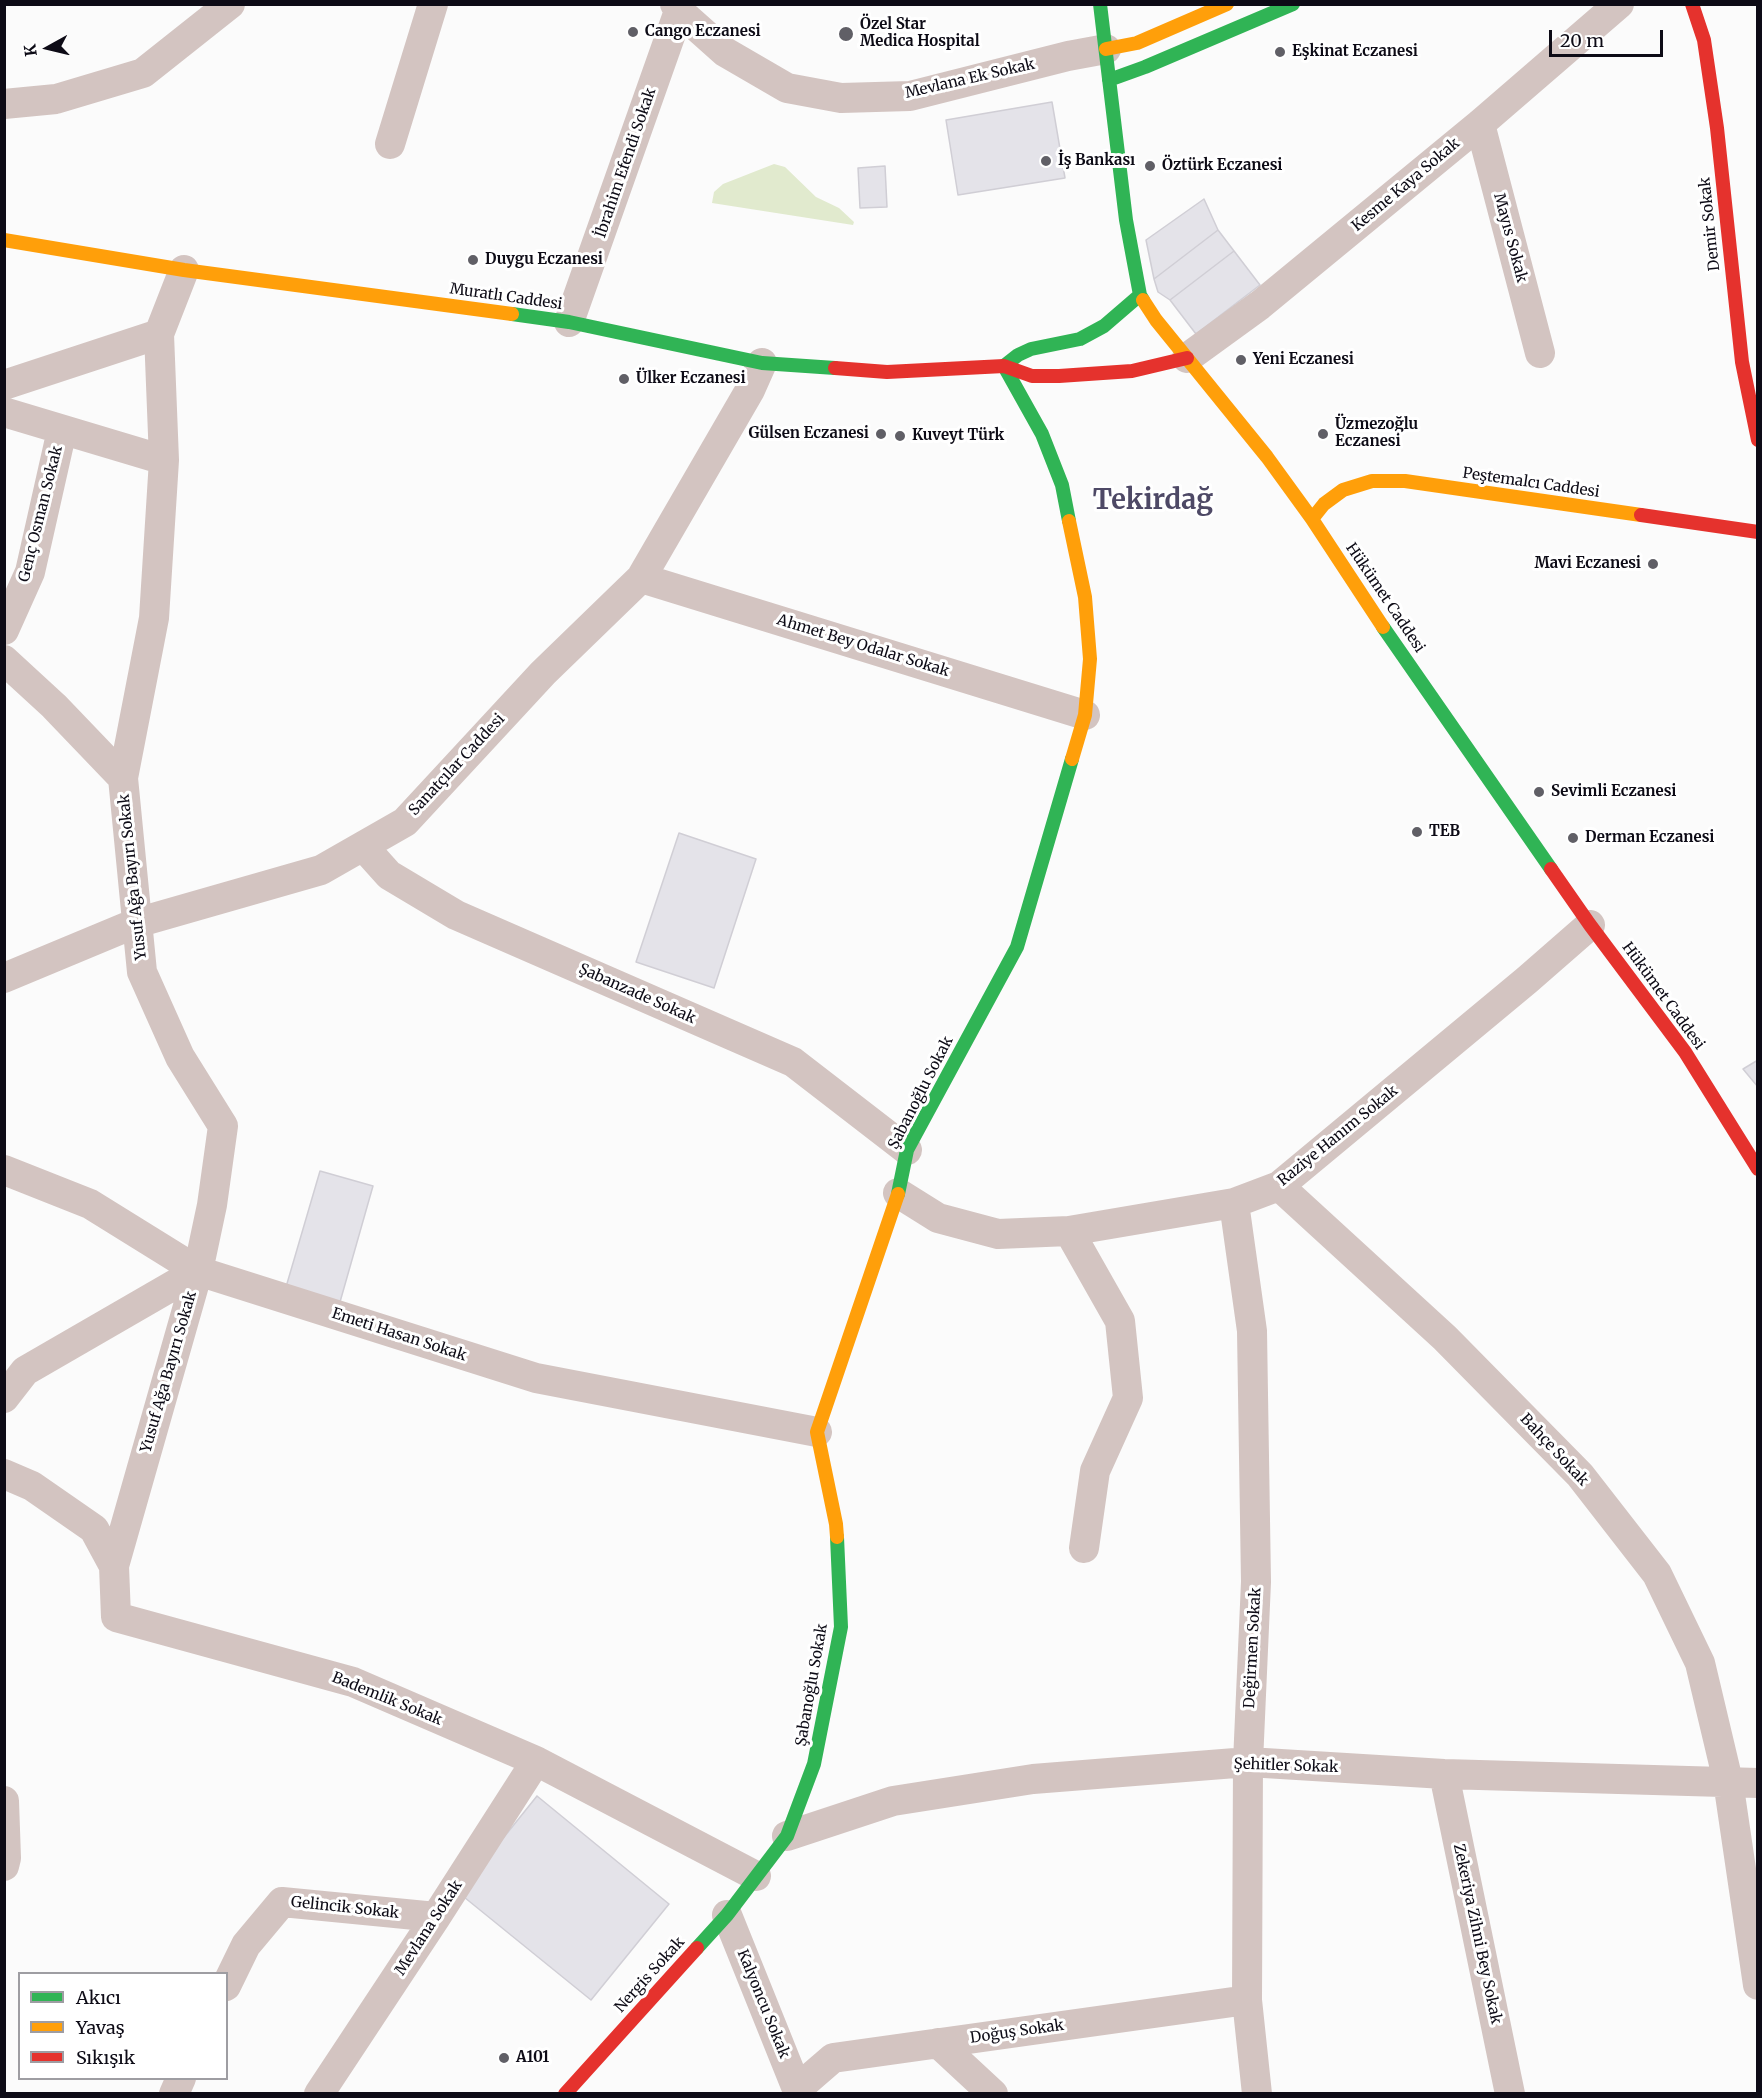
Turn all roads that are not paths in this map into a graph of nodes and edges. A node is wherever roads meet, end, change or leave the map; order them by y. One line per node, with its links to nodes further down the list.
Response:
1 (231, 4): 11 (street)
2 (433, 4): 13 (street)
3 (1100, 4): 9 (street, Hükümet Caddesi)
4 (1227, 4): 9 (street)
5 (1293, 4): 10 (street)
6 (1619, 4): 12 (street, Kesme Kaya Sokak)
7 (1692, 4): 26 (street, Demir Sokak)
8 (677, 8): 9 (street, Mevlana Ek Sokak); 17 (street, İbrahim Efendi Sokak)
9 (1107, 50): 10 (street, Hükümet Caddesi)
10 (1109, 80): 16 (street, Hükümet Caddesi)
11 (4, 104)
12 (1480, 124): 19 (street, Mayıs Sokak); 20 (street, Kesme Kaya Sokak)
13 (390, 144)
14 (4, 240): 15 (street, Muratlı Caddesi)
15 (184, 270): 17 (street, Muratlı Caddesi); 18 (street, Yusuf Ağa Bayırı Sokak)
16 (1140, 295): 20 (street, Hükümet Caddesi); 22 (street)
17 (569, 322): 21 (street, Muratlı Caddesi)
18 (159, 334): 23 (street); 27 (street, Yusuf Ağa Bayırı Sokak)
19 (1540, 353)
20 (1187, 358): 22 (street, Muratlı Caddesi); 28 (street, Hükümet Caddesi)
21 (762, 363): 22 (street, Muratlı Caddesi); 30 (street, Sanatçılar Caddesi)
22 (1004, 366): 33 (street, Şabanoğlu Sokak)
23 (4, 385)
24 (4, 412): 25 (street)
25 (62, 430): 27 (street); 31 (street, Genç Osman Sokak)
26 (1758, 440)
27 (164, 460): 34 (street, Yusuf Ağa Bayırı Sokak)
28 (1312, 519): 29 (street, Peştemalcı Caddesi); 37 (street, Hükümet Caddesi)
29 (1758, 532)
30 (641, 578): 33 (street, Ahmet Bey Odalar Sokak); 35 (street, Sanatçılar Caddesi)
31 (4, 630)
32 (4, 660): 34 (street)
33 (1085, 714): 39 (street, Şabanoğlu Sokak)
34 (123, 778): 36 (street, Yusuf Ağa Bayırı Sokak)
35 (363, 846): 36 (street, Sanatçılar Caddesi); 39 (street, Şabanzade Sokak)
36 (136, 923): 38 (street, Sanatçılar Caddesi); 46 (street, Yusuf Ağa Bayırı Sokak)
37 (1590, 925): 40 (street, Hükümet Caddesi); 42 (street, Raziye Hanım Sokak)
38 (4, 978)
39 (907, 1150): 43 (street, Şabanoğlu Sokak)
40 (1758, 1169)
41 (4, 1170): 46 (street, Emeti Hasan Sokak)
42 (1279, 1186): 44 (street, Raziye Hanım Sokak); 55 (street, Bahçe Sokak)
43 (898, 1193): 45 (street, Raziye Hanım Sokak); 48 (street, Şabanoğlu Sokak)
44 (1234, 1203): 45 (street, Raziye Hanım Sokak); 53 (street, Değirmen Sokak)
45 (1068, 1231): 50 (street)
46 (198, 1271): 47 (street); 48 (street, Emeti Hasan Sokak); 51 (street, Yusuf Ağa Bayırı Sokak)
47 (4, 1398)
48 (817, 1432): 58 (street, Şabanoğlu Sokak)
49 (4, 1474): 51 (street, Bademlik Sokak)
50 (1084, 1548)
51 (114, 1566): 52 (street, Bademlik Sokak)
52 (536, 1761): 60 (street, Bademlik Sokak); 62 (street, Mevlana Sokak)
53 (1248, 1762): 54 (street, Şehitler Sokak); 58 (street, Şehitler Sokak); 65 (street, Değirmen Sokak)
54 (1444, 1774): 55 (street, Şehitler Sokak); 74 (street, Zekeriya Zihni Bey Sokak)
55 (1728, 1781): 56 (street, Şehitler Sokak); 64 (street, Bahçe Sokak)
56 (1758, 1783)
57 (4, 1801): 59 (street)
58 (787, 1836): 60 (street, Şabanoğlu Sokak)
59 (4, 1866)
60 (756, 1876): 61 (street, Nergis Sokak)
61 (727, 1915): 68 (street, Kalyoncu Sokak); 71 (street, Nergis Sokak)
62 (436, 1917): 63 (street, Gelincik Sokak); 70 (street, Mevlana Sokak)
63 (228, 1982)
64 (1758, 1985)
65 (1247, 2000): 66 (street, Doğuş Sokak); 73 (street, Değirmen Sokak)
66 (938, 2043): 68 (street, Doğuş Sokak); 72 (street)
67 (181, 2080): 69 (street)
68 (798, 2091)
69 (174, 2094)
70 (319, 2094)
71 (565, 2094)
72 (993, 2094)
73 (1257, 2094)
74 (1510, 2094)

